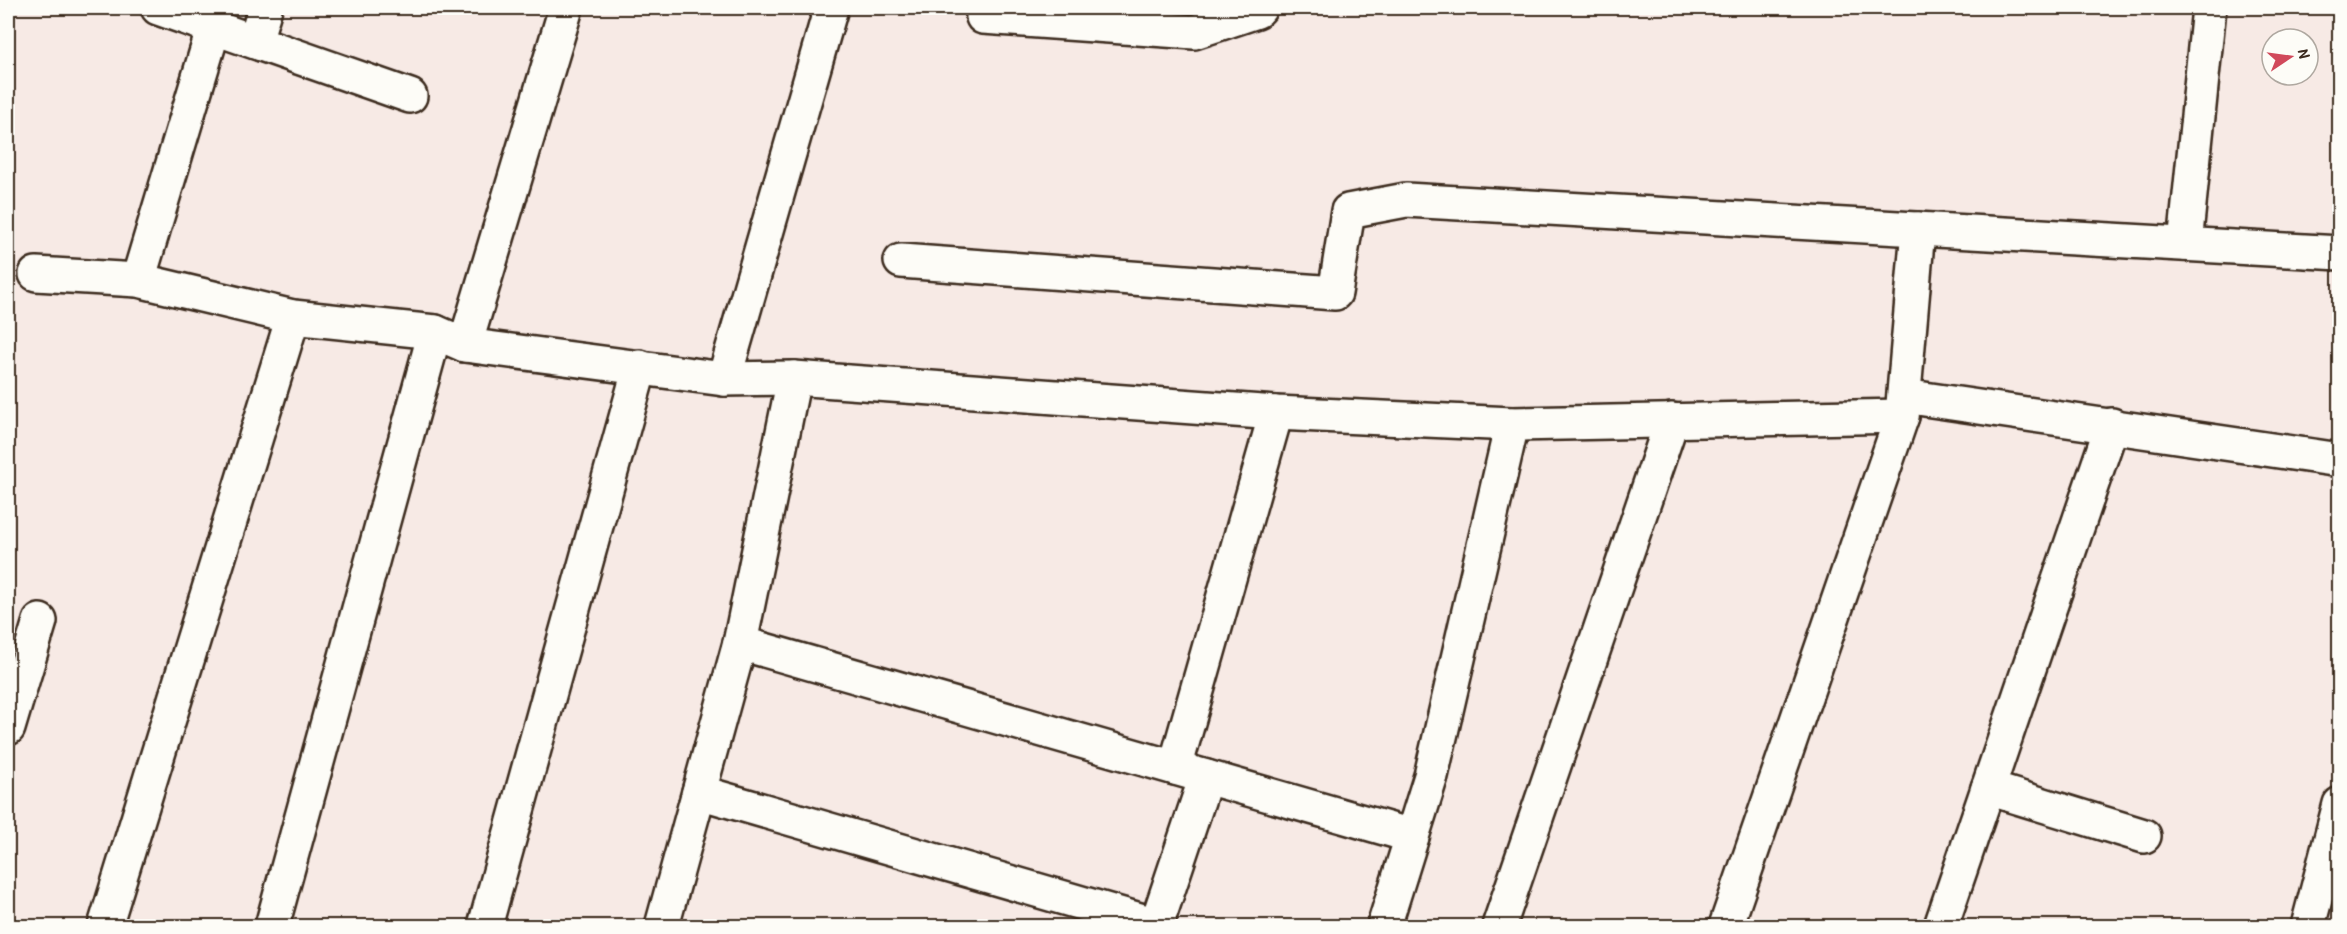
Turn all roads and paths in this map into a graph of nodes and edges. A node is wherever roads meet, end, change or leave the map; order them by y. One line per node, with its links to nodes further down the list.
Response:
1 (158, 8): 8 (street)
2 (265, 8): 9 (street)
3 (566, 8): 19 (street)
4 (831, 8): 22 (street)
5 (1260, 8): 7 (street)
6 (2209, 8): 12 (street)
7 (983, 17)
8 (214, 27): 9 (street); 16 (street)
9 (255, 41): 10 (street)
10 (410, 96)
11 (1918, 229): 12 (street); 14 (street); 23 (street)
12 (2185, 244): 13 (street)
13 (2340, 253)
14 (901, 261)
15 (36, 274): 16 (street)
16 (138, 280): 17 (street)
17 (293, 317): 18 (street); 39 (street)
18 (435, 332): 19 (street); 40 (street)
19 (465, 345): 20 (street)
20 (640, 367): 22 (street); 41 (street)
21 (794, 378): 22 (street); 24 (street); 30 (street)
22 (724, 379)
23 (1903, 406): 25 (street); 27 (street); 45 (street)
24 (1276, 413): 26 (street); 32 (street)
25 (1672, 420): 26 (street); 44 (street)
26 (1512, 424): 36 (street)
27 (2112, 425): 28 (street); 33 (street)
28 (2340, 460)
29 (40, 621): 31 (street)
30 (740, 643): 32 (street); 34 (street)
31 (8, 728)
32 (1190, 773): 36 (street); 38 (street)
33 (1988, 788): 37 (street); 46 (street)
34 (699, 792): 38 (street); 42 (street)
35 (2340, 804): 47 (street)
36 (1413, 836): 43 (street)
37 (2144, 836)
38 (1157, 926)
39 (105, 927)
40 (273, 927)
41 (485, 927)
42 (662, 927)
43 (1384, 927)
44 (1499, 927)
45 (1726, 927)
46 (1941, 927)
47 (2308, 927)

